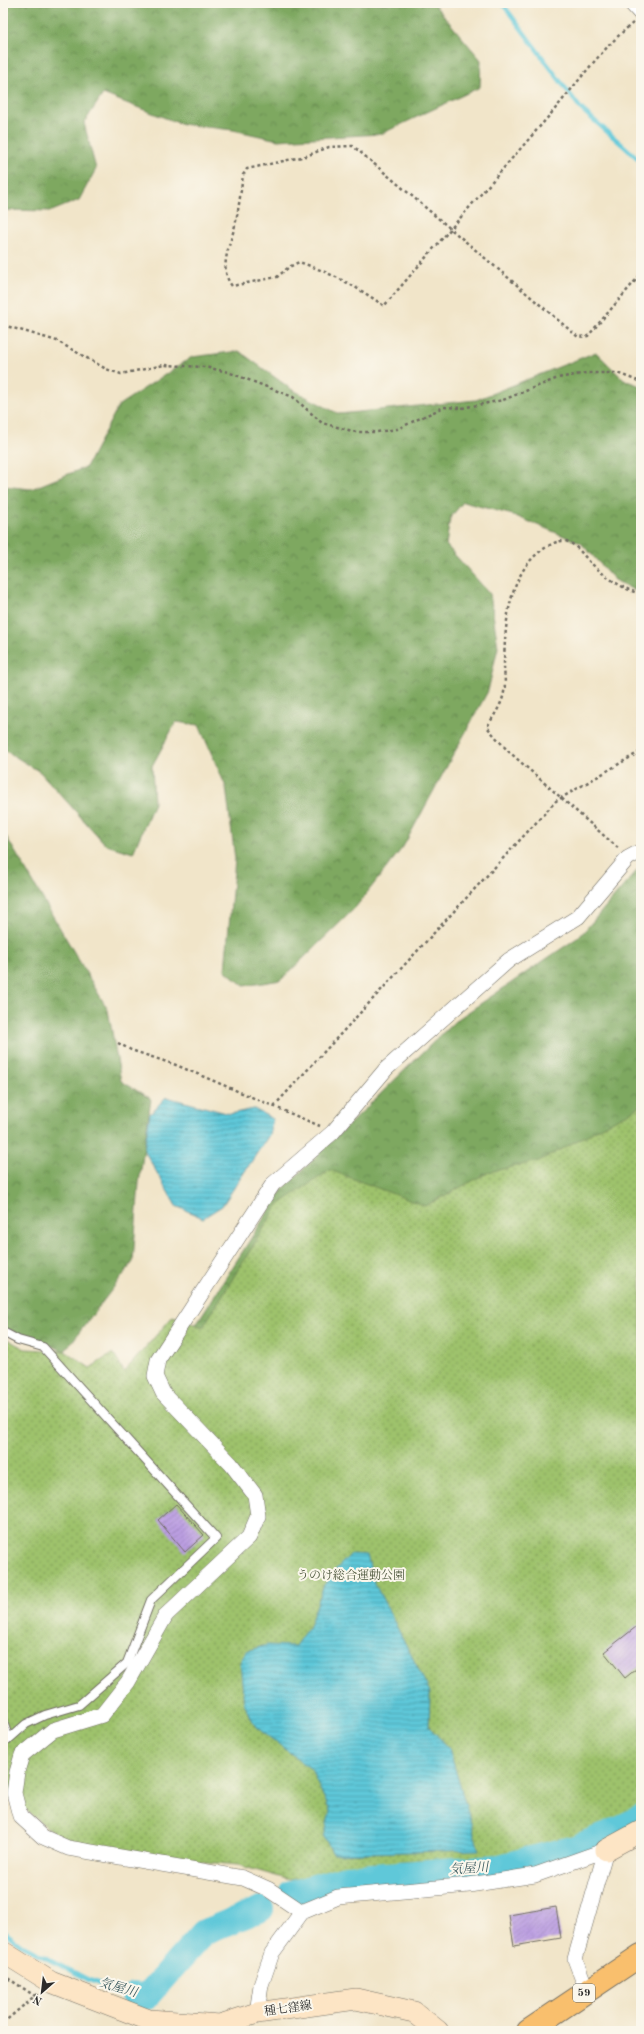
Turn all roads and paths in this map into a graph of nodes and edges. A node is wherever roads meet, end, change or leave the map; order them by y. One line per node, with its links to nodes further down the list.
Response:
1 (631, 3): 2 (street)
2 (638, 18): 3 (path)
3 (450, 229): 3 (path); 4 (path)
4 (641, 274)
5 (3, 325): 6 (path)
6 (641, 382)
7 (641, 594): 9 (path)
8 (641, 751): 9 (path)
9 (561, 798): 10 (path); 12 (path)
10 (635, 854): 13 (street)
11 (118, 1043): 12 (path)
12 (274, 1106): 13 (path)
13 (333, 1132): 18 (street)
14 (3, 1332): 15 (lane)
15 (3, 1722)
16 (641, 1831): 17 (main road)
17 (606, 1850): 18 (street); 23 (street)
18 (302, 1912): 25 (street)
19 (3, 1952): 22 (main road, 種七窪線)
20 (641, 1955): 23 (main road, 59)
21 (3, 1975): 24 (path)
22 (50, 1982): 24 (path); 25 (main road, 種七窪線)
23 (587, 1991): 28 (main road, 59)
24 (35, 1996): 26 (path)
25 (257, 2013): 27 (main road, 種七窪線)
26 (3, 2023)
27 (438, 2031)
28 (528, 2031)

